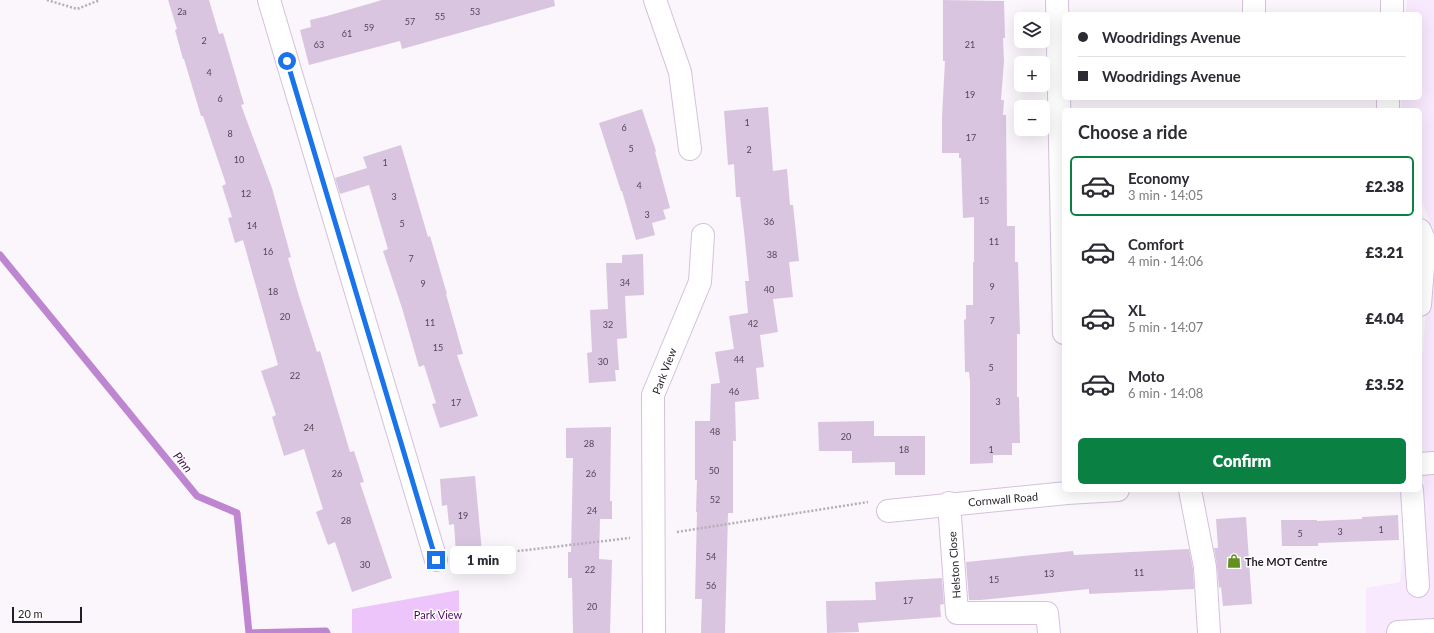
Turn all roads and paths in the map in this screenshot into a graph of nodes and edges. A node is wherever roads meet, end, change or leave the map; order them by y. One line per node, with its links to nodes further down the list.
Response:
1 (48, 0): 2 (path)
2 (100, 0)
3 (269, 0): 22 (street)
4 (655, 0): 10 (street)
5 (1057, 0): 13 (street)
6 (1254, 0): 8 (street)
7 (1392, 0): 9 (street)
8 (1254, 12)
9 (1392, 12)
10 (690, 149)
11 (703, 235): 26 (street, Park View)
12 (1422, 235): 14 (street)
13 (1062, 238)
14 (1422, 280)
15 (1434, 463): 16 (street)
16 (1422, 464)
17 (1062, 492): 20 (street, Cornwall Road)
18 (1190, 492): 28 (street)
19 (1412, 492): 23 (street)
20 (949, 504): 21 (street, Cornwall Road); 27 (street, Helston Close)
21 (888, 511)
22 (436, 560)
23 (1418, 586)
24 (1434, 630): 25 (street)
25 (1398, 632)
26 (654, 633)
27 (1049, 633)
28 (1209, 633)

